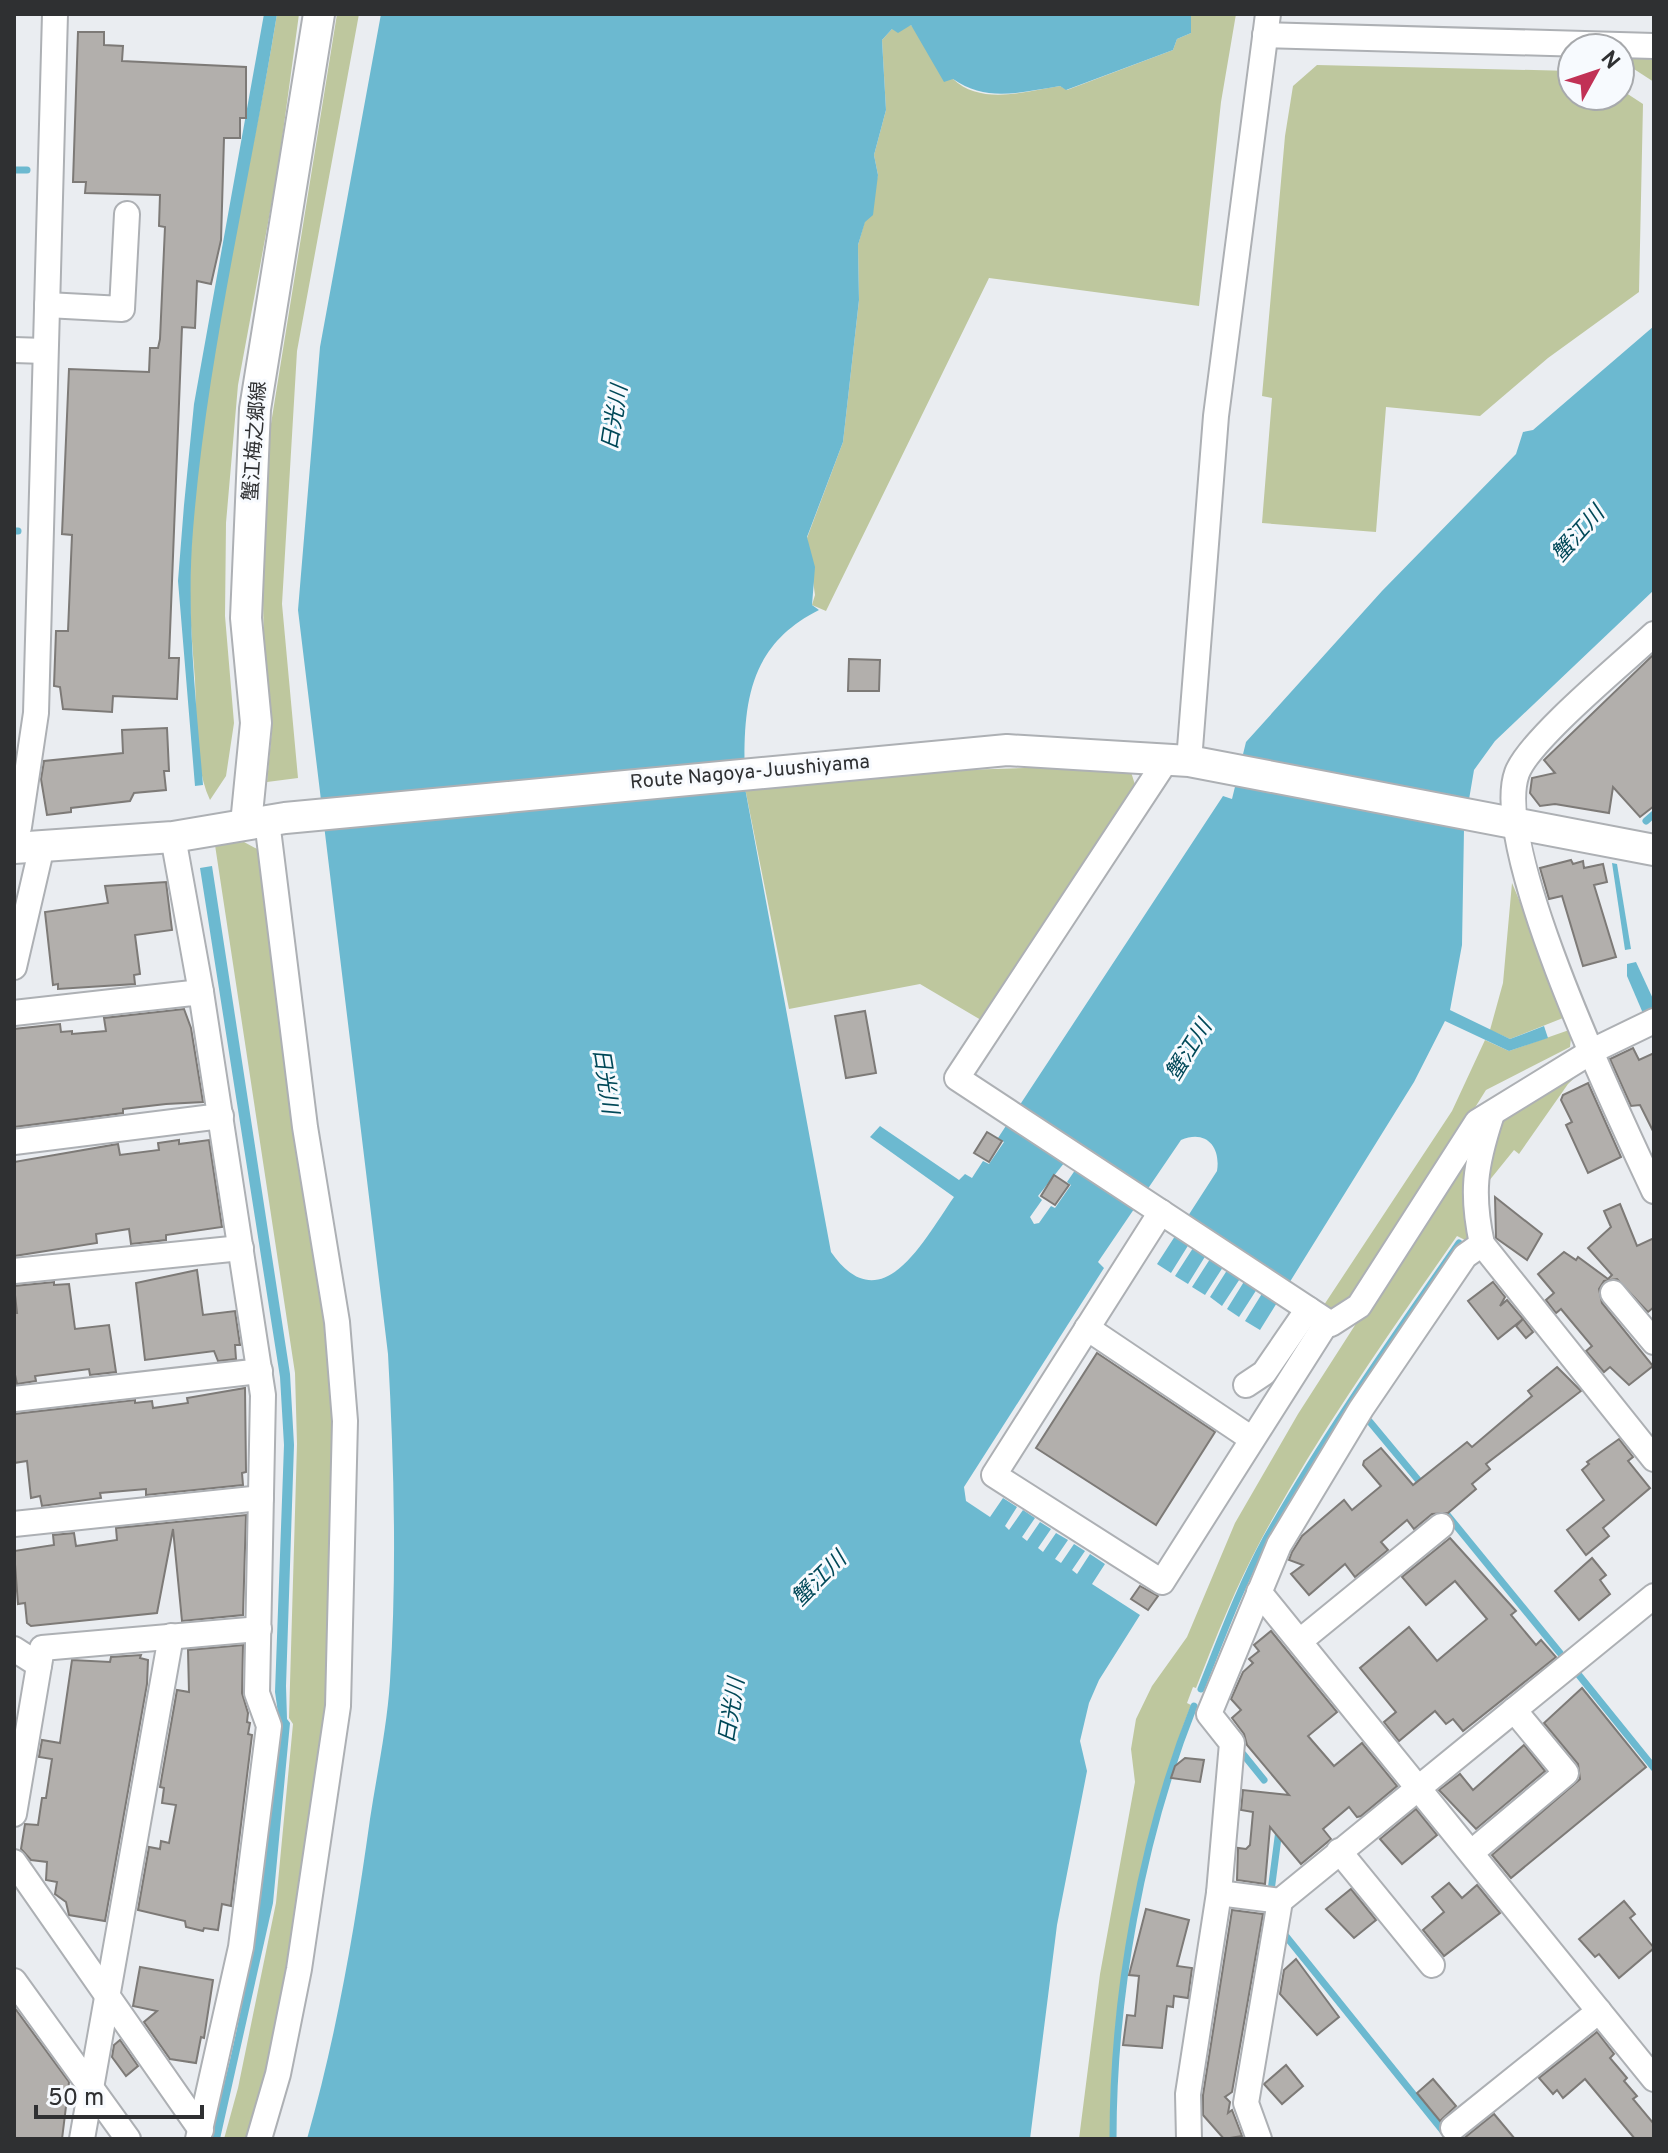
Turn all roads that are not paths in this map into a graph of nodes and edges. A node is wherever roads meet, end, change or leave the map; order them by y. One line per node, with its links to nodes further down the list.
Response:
1 (55, 14): 7 (street)
2 (319, 14): 13 (main road, 蟹江梅之郷線)
3 (1289, 14): 4 (street)
4 (1267, 24): 5 (street); 12 (street)
5 (1654, 46)
6 (127, 214): 7 (street)
7 (47, 305): 9 (street)
8 (14, 350): 9 (street)
9 (45, 351): 11 (street)
10 (1654, 634): 14 (street)
11 (25, 712): 15 (street)
12 (1178, 760): 13 (main road, Route Nagoya-Juushiyama); 14 (main road, Route Nagoya-Juushiyama); 27 (street)
13 (266, 821): 16 (main road, Route Nagoya-Juushiyama); 68 (street)
14 (1514, 823): 17 (main road, Route Nagoya-Juushiyama); 22 (street)
15 (22, 830): 16 (main road, Route Nagoya-Juushiyama); 18 (street)
16 (173, 837): 19 (street)
17 (1654, 850)
18 (14, 967)
19 (201, 992): 20 (street); 24 (street)
20 (14, 1013)
21 (1649, 1024): 22 (street)
22 (1590, 1054): 23 (street); 26 (street)
23 (1493, 1111): 28 (street); 32 (street)
24 (221, 1116): 25 (street); 29 (street)
25 (14, 1142)
26 (1654, 1191)
27 (1161, 1212): 32 (street); 33 (street)
28 (1482, 1244): 39 (street); 43 (street)
29 (241, 1248): 30 (street); 35 (street)
30 (14, 1271)
31 (1613, 1293): 34 (street)
32 (1318, 1315): 36 (street); 38 (street)
33 (1087, 1328): 38 (street); 38 (street)
34 (1654, 1342)
35 (260, 1371): 37 (street); 40 (street)
36 (1246, 1385)
37 (14, 1399)
38 (1252, 1439)
39 (1654, 1459)
40 (261, 1498): 41 (street); 45 (street)
41 (14, 1524)
42 (1441, 1526): 47 (street)
43 (1259, 1592): 47 (street); 56 (street)
44 (1654, 1596): 50 (street)
45 (259, 1629): 46 (street); 65 (street)
46 (171, 1636): 49 (street); 60 (street)
47 (1300, 1641): 51 (street)
48 (14, 1649): 49 (street)
49 (39, 1665): 52 (street)
50 (1514, 1710): 51 (street); 54 (street)
51 (1419, 1787): 53 (street); 54 (street)
52 (14, 1814)
53 (1339, 1851): 57 (street); 58 (street)
54 (1472, 1852): 61 (street)
55 (14, 1862): 60 (street)
56 (1219, 1893): 57 (street); 69 (street)
57 (1280, 1901): 70 (street)
58 (1432, 1965)
59 (14, 1981): 63 (street)
60 (107, 1996): 63 (street); 65 (street)
61 (1599, 2011): 62 (street); 64 (street)
62 (1654, 2079)
63 (91, 2088): 66 (street); 67 (street)
64 (1453, 2128)
65 (199, 2134)
66 (82, 2139)
67 (128, 2139)
68 (259, 2139)
69 (1189, 2139)
70 (1259, 2139)

